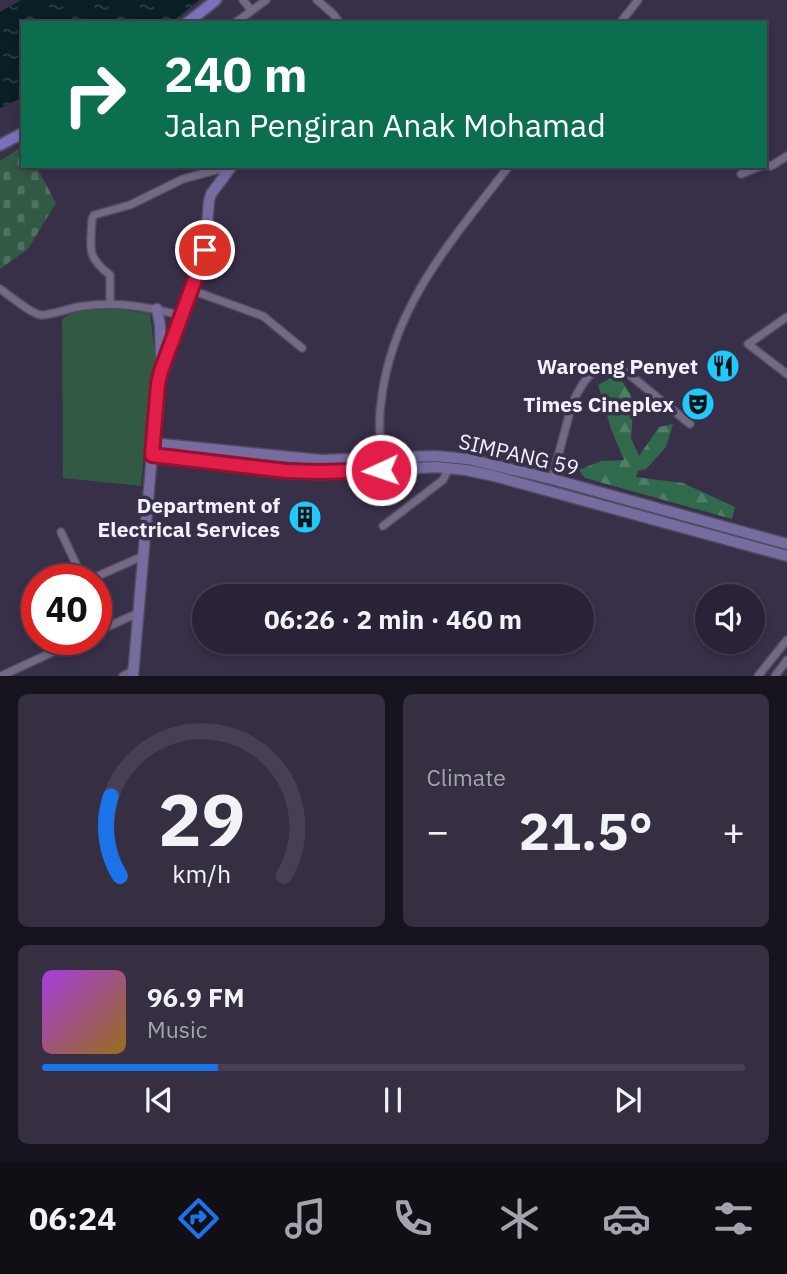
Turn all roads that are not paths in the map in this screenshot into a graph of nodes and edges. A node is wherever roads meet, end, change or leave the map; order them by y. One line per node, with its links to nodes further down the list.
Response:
1 (216, 0): 7 (main road)
2 (243, 0): 6 (street)
3 (266, 0): 6 (street)
4 (317, 0): 9 (street)
5 (638, 0): 10 (street)
6 (251, 10): 8 (street)
7 (190, 21)
8 (237, 21)
9 (339, 21)
10 (622, 21)
11 (21, 134): 12 (main road)
12 (0, 145)
13 (787, 156): 14 (street)
14 (767, 166)
15 (507, 168): 31 (street)
16 (758, 168): 18 (street)
17 (230, 169): 20 (street); 21 (street)
18 (741, 174)
19 (0, 289): 21 (street)
20 (191, 290): 23 (street); 25 (street)
21 (110, 304): 22 (street)
22 (157, 309): 23 (street); 26 (street)
23 (182, 316): 26 (street)
24 (787, 317): 27 (street)
25 (302, 348)
26 (161, 371): 29 (street)
27 (787, 374)
28 (690, 424): 34 (street)
29 (152, 443): 30 (street); 31 (street, SIMPANG 59)
30 (152, 455): 33 (street, SIMPANG 59); 38 (street)
31 (381, 458): 33 (street); 34 (street, SIMPANG 59)
32 (449, 468): 33 (street, SIMPANG 59); 35 (street, SIMPANG 59); 39 (street, SIMPANG 59)
33 (381, 470)
34 (552, 479): 37 (street, SIMPANG 59)
35 (383, 526)
36 (61, 532): 40 (street)
37 (787, 544)
38 (143, 556): 41 (street); 42 (street)
39 (787, 556)
40 (76, 564)
41 (112, 569)
42 (138, 613): 43 (street); 47 (street)
43 (112, 625)
44 (787, 640): 49 (street)
45 (46, 655): 48 (street)
46 (787, 660): 50 (street)
47 (130, 674)
48 (1, 676)
49 (758, 676)
50 (775, 676)

